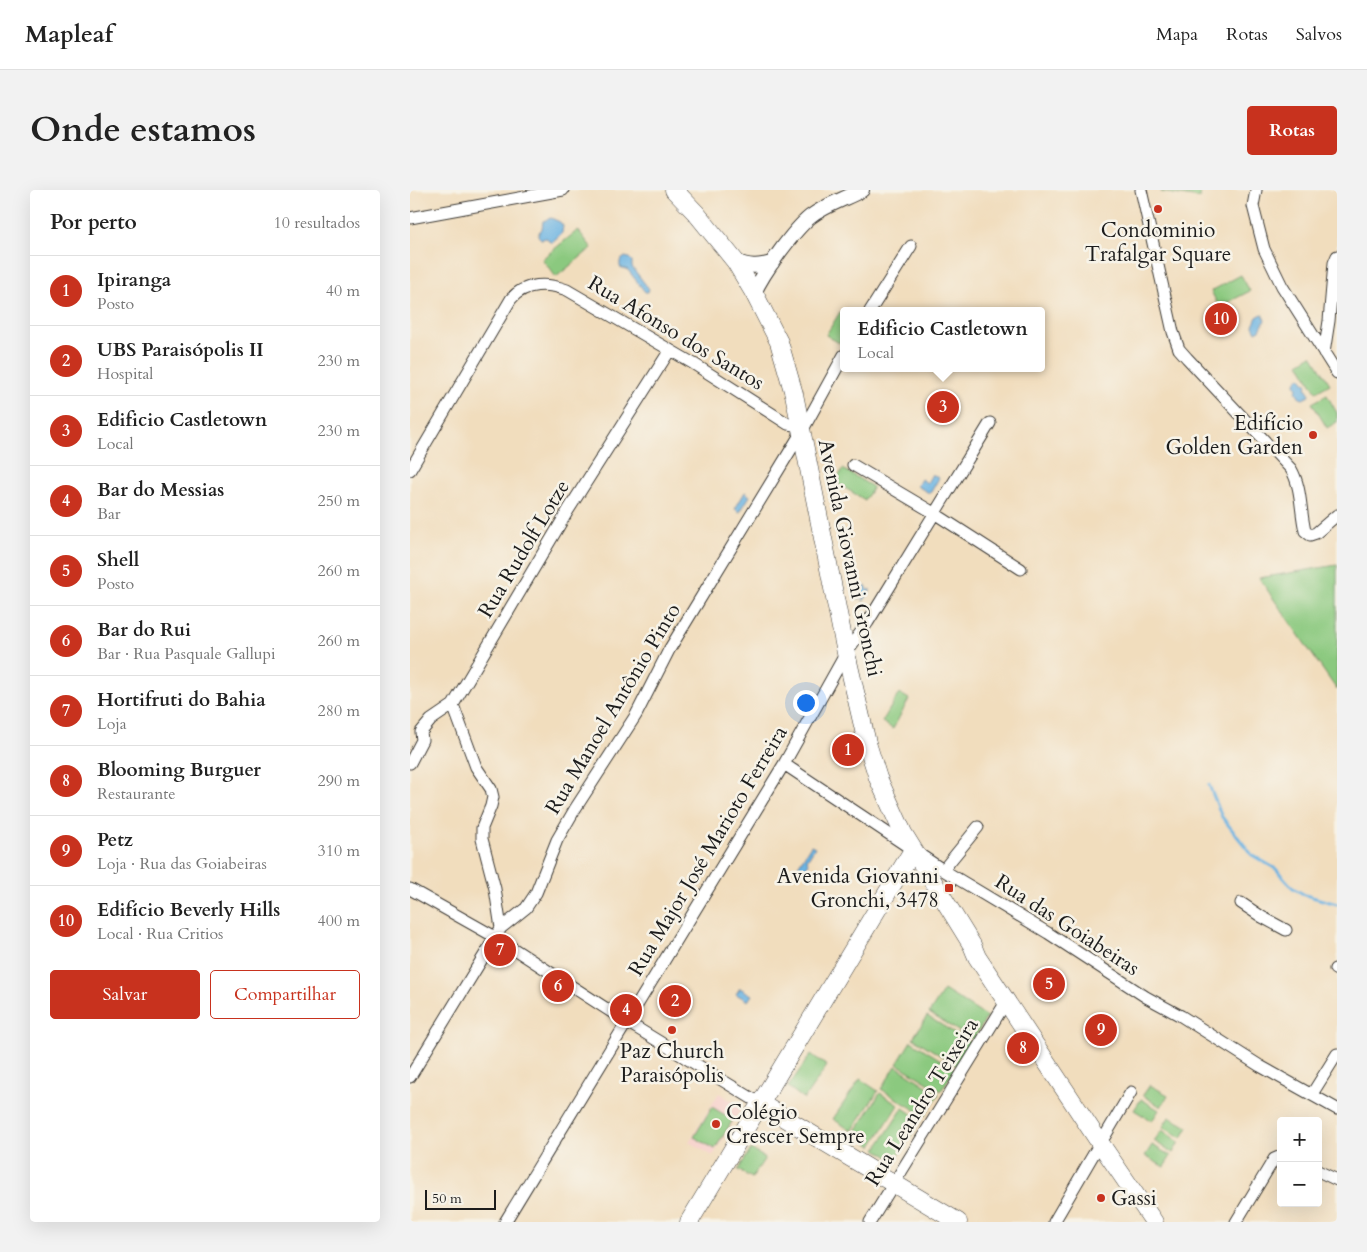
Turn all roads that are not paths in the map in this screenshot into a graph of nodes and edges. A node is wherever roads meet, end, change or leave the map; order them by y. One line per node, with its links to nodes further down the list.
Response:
1 (564, 190): 6 (street)
2 (674, 190): 9 (main road, Avenida Giovanni Gronchi)
3 (862, 190): 10 (street)
4 (1141, 190): 22 (street)
5 (1256, 190): 14 (street)
6 (410, 218)
7 (911, 246): 12 (street)
8 (1337, 256): 14 (street)
9 (735, 261): 10 (street); 11 (main road, Avenida Giovanni Gronchi)
10 (772, 263): 11 (street)
11 (754, 293): 18 (main road, Avenida Giovanni Gronchi)
12 (873, 307)
13 (670, 350): 18 (street, Rua Afonso dos Santos); 20 (street, Rua Afonso dos Santos); 25 (street, Rua Rudolf Lotze)
14 (1324, 353): 16 (street)
15 (840, 363): 18 (street, Rua Manoel Antônio Pinto)
16 (1337, 373)
17 (990, 423): 21 (street, Rua Major José Marioto Ferreira)
18 (801, 429): 24 (main road, Avenida Giovanni Gronchi); 34 (street, Rua Manoel Antônio Pinto)
19 (853, 465): 21 (street)
20 (410, 470)
21 (934, 513): 23 (street); 24 (street, Rua Major José Marioto Ferreira)
22 (1337, 515)
23 (1021, 569)
24 (846, 653): 27 (street, Rua Major José Marioto Ferreira); 29 (main road, Avenida Giovanni Gronchi)
25 (453, 705): 26 (street, Rua Rudolf Lotze); 34 (street)
26 (410, 763)
27 (784, 764): 29 (street, Rua das Goiabeiras); 37 (street, Rua Major José Marioto Ferreira)
28 (978, 827): 30 (street)
29 (913, 850): 30 (street, Rua das Goiabeiras); 35 (main road, Avenida Giovanni Gronchi); 43 (main road)
30 (944, 870): 42 (street, Rua das Goiabeiras)
31 (410, 889): 34 (street)
32 (1241, 903): 33 (street)
33 (1286, 930)
34 (499, 933): 37 (street); 40 (street, Rua Manoel Antônio Pinto)
35 (972, 945): 36 (main road, Avenida Giovanni Gronchi); 38 (main road, Avenida Giovanni Gronchi)
36 (1006, 1002): 38 (main road); 45 (main road, Avenida Giovanni Gronchi); 49 (street, Rua Leandro Teixeira)
37 (627, 1022): 43 (street); 50 (street, Rua Major José Marioto Ferreira)
38 (1041, 1038): 45 (main road, Avenida Giovanni Gronchi)
39 (1337, 1054): 42 (street)
40 (410, 1077)
41 (1131, 1092): 45 (street)
42 (1312, 1094): 44 (street, Rua das Goiabeiras)
43 (761, 1104): 49 (main road); 51 (main road)
44 (1337, 1109)
45 (1102, 1140): 54 (street); 55 (main road, Avenida Giovanni Gronchi); 56 (main road, Avenida Giovanni Gronchi)
46 (1277, 1158): 57 (street)
47 (1322, 1173): 48 (street)
48 (1337, 1180)
49 (894, 1183): 52 (street, Rua Leandro Teixeira); 53 (main road)
50 (505, 1222)
51 (689, 1222)
52 (870, 1222)
53 (958, 1222)
54 (1054, 1222)
55 (1154, 1222)
56 (1164, 1222)
57 (1236, 1222)

